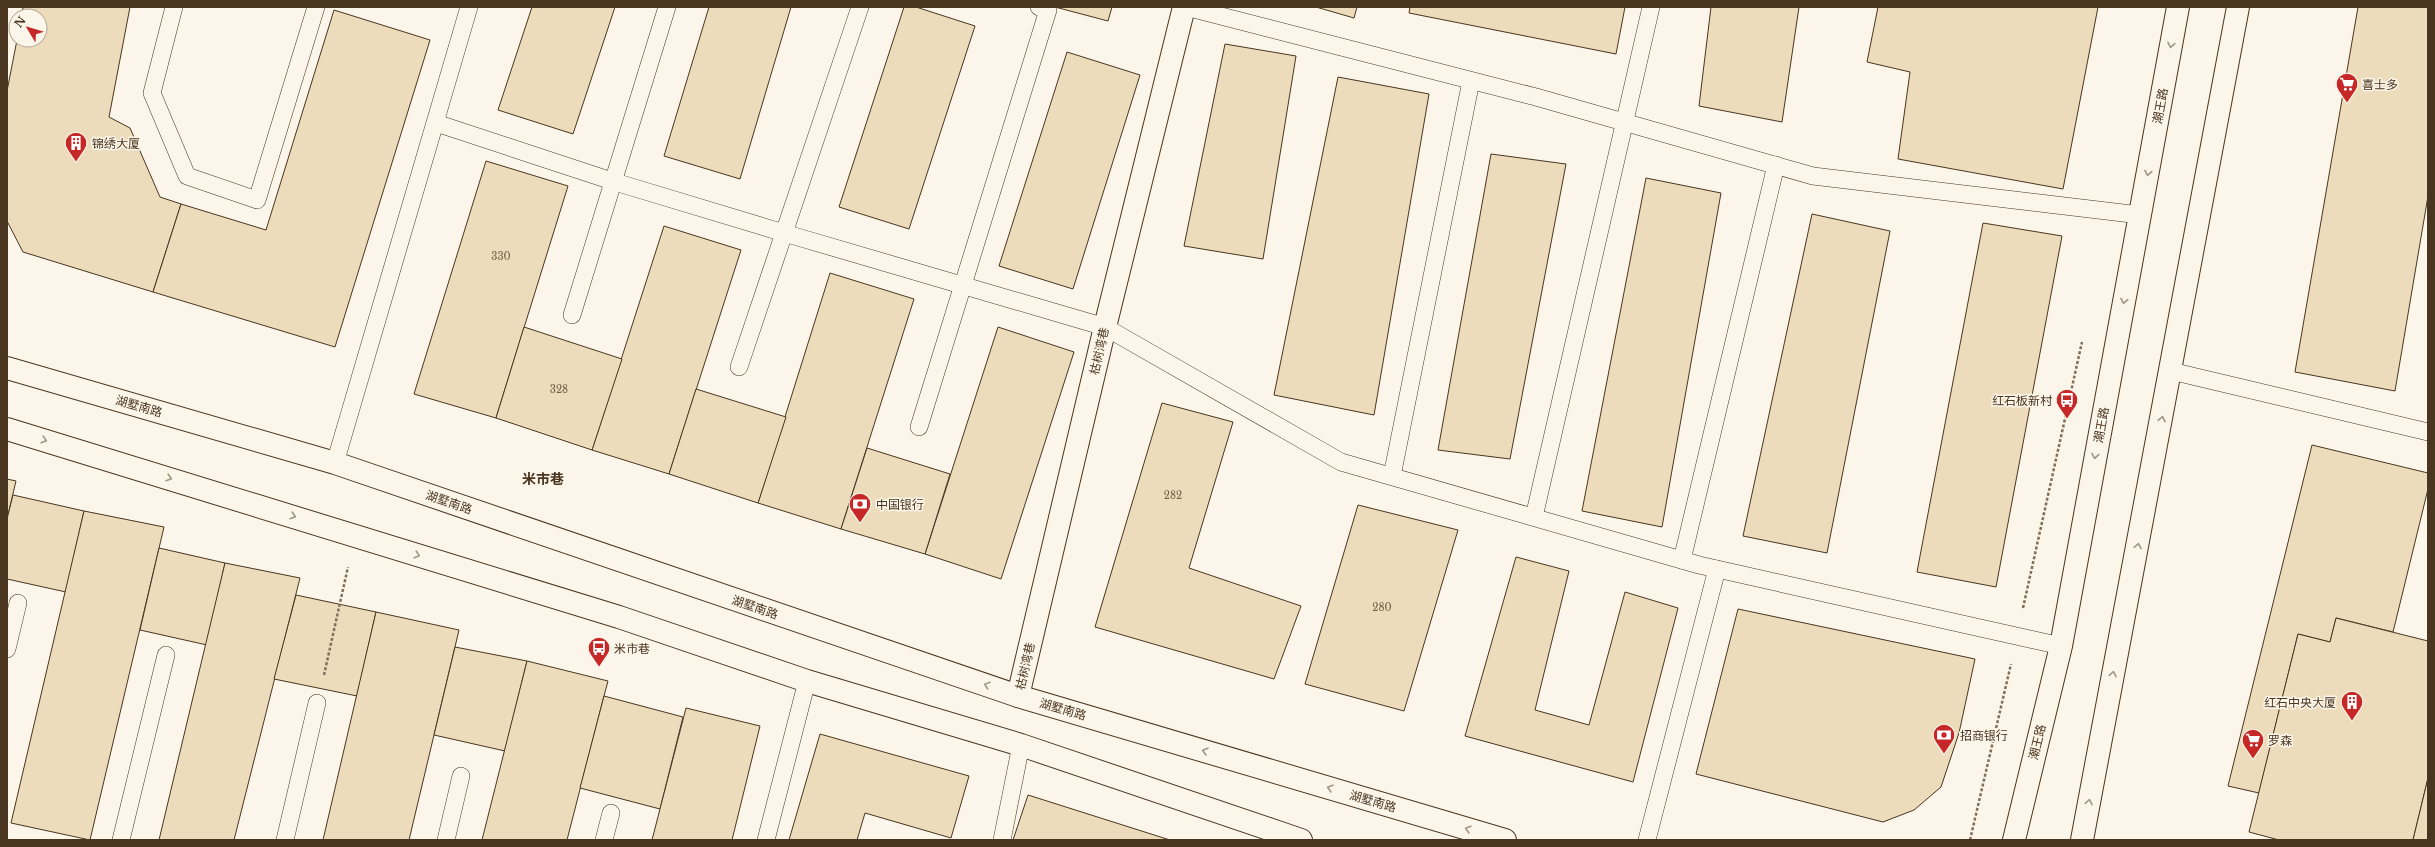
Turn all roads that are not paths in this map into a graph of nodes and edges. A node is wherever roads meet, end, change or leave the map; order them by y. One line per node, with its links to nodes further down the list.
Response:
1 (174, 7): 2 (lane)
2 (316, 7)
3 (469, 7): 13 (lane)
4 (667, 7): 15 (lane)
5 (860, 7): 17 (lane)
6 (1039, 7): 18 (lane)
7 (1185, 7): 11 (lane); 20 (main road, 枯树湾巷)
8 (1651, 7): 12 (lane)
9 (2178, 7): 16 (main road, 潮王路, one-way to 16)
10 (2238, 7): 23 (main road)
11 (1471, 81): 12 (lane); 28 (lane)
12 (1624, 122): 14 (lane); 29 (lane)
13 (436, 123): 15 (lane); 27 (lane)
14 (1776, 165): 16 (lane); 30 (lane)
15 (614, 182): 17 (lane); 19 (lane)
16 (2140, 214): 33 (main road, 潮王路, one-way to 33)
17 (784, 233): 18 (lane); 21 (lane)
18 (963, 286): 20 (lane); 24 (lane)
19 (572, 315)
20 (1105, 327): 28 (lane); 37 (main road, 枯树湾巷)
21 (739, 367)
22 (7, 368): 27 (main road, 湖墅南路)
23 (2171, 371): 26 (lane); 52 (main road, one-way to 23)
24 (919, 427)
25 (7, 429): 36 (main road, one-way to 36)
26 (2428, 432)
27 (335, 463): 37 (main road, 湖墅南路, one-way to 27)
28 (1392, 476): 29 (lane)
29 (1534, 518): 30 (lane)
30 (1682, 560): 31 (lane)
31 (1717, 570): 33 (lane); 50 (lane)
32 (18, 603): 34 (lane)
33 (2060, 646): 51 (main road, 潮王路)
34 (7, 649)
35 (166, 655): 42 (lane)
36 (807, 681): 39 (main road); 46 (lane)
37 (1018, 696): 49 (main road, 湖墅南路, one-way to 37)
38 (317, 703): 43 (lane)
39 (1021, 745): 47 (lane); 48 (main road)
40 (461, 776): 44 (lane)
41 (611, 813): 45 (lane)
42 (121, 840)
43 (285, 840)
44 (446, 840)
45 (604, 840)
46 (766, 840)
47 (1002, 840)
48 (1301, 840)
49 (1505, 840)
50 (1647, 840)
51 (2014, 840)
52 (2082, 840)

